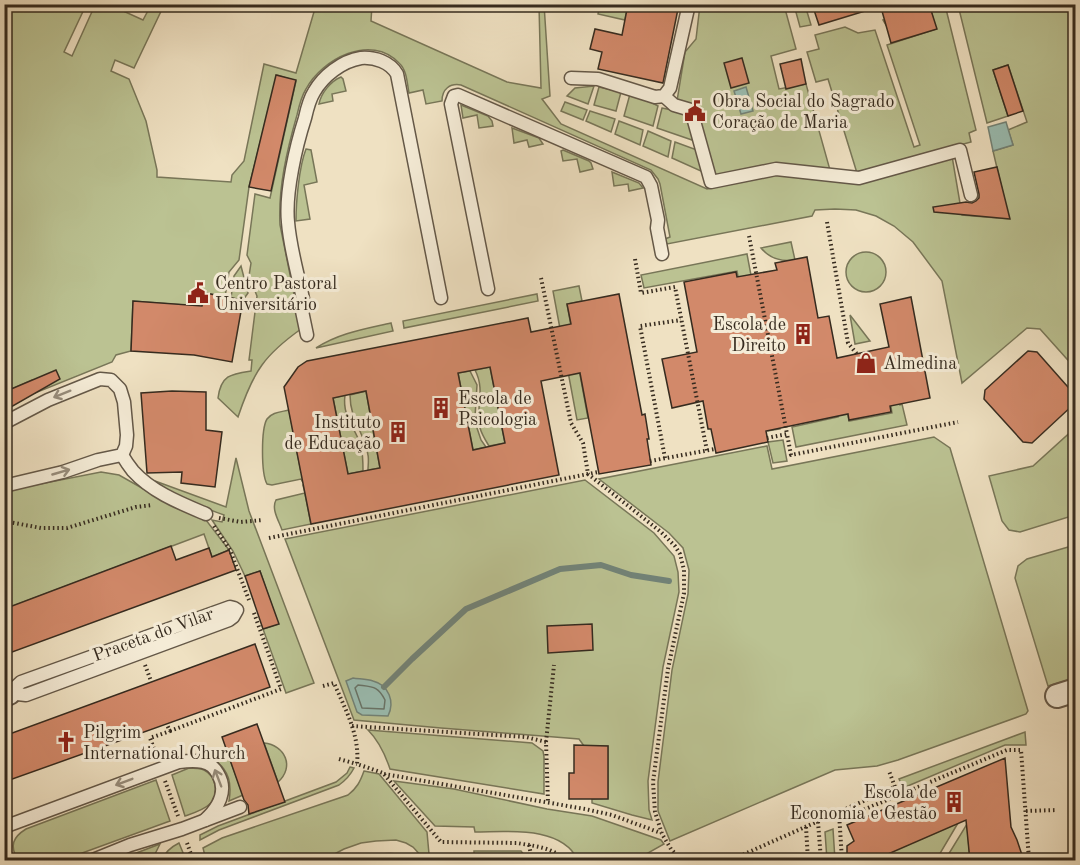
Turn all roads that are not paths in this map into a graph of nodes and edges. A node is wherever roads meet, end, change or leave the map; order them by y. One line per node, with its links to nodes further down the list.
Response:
1 (689, 4): 3 (lane)
2 (570, 78): 3 (lane)
3 (664, 96): 4 (lane)
4 (971, 195)
5 (662, 254): 6 (lane)
6 (488, 289)
7 (441, 298): 8 (lane)
8 (307, 335)
9 (4, 423): 10 (lane, one-way to 9)
10 (122, 455): 11 (lane, one-way to 10); 12 (lane)
11 (4, 486)
12 (206, 514)
13 (7, 693): 13 (lane, Praceta do Vilar)
14 (240, 807): 15 (lane)
15 (205, 820): 16 (lane, one-way to 16); 17 (lane)
16 (4, 827)
17 (93, 861)

